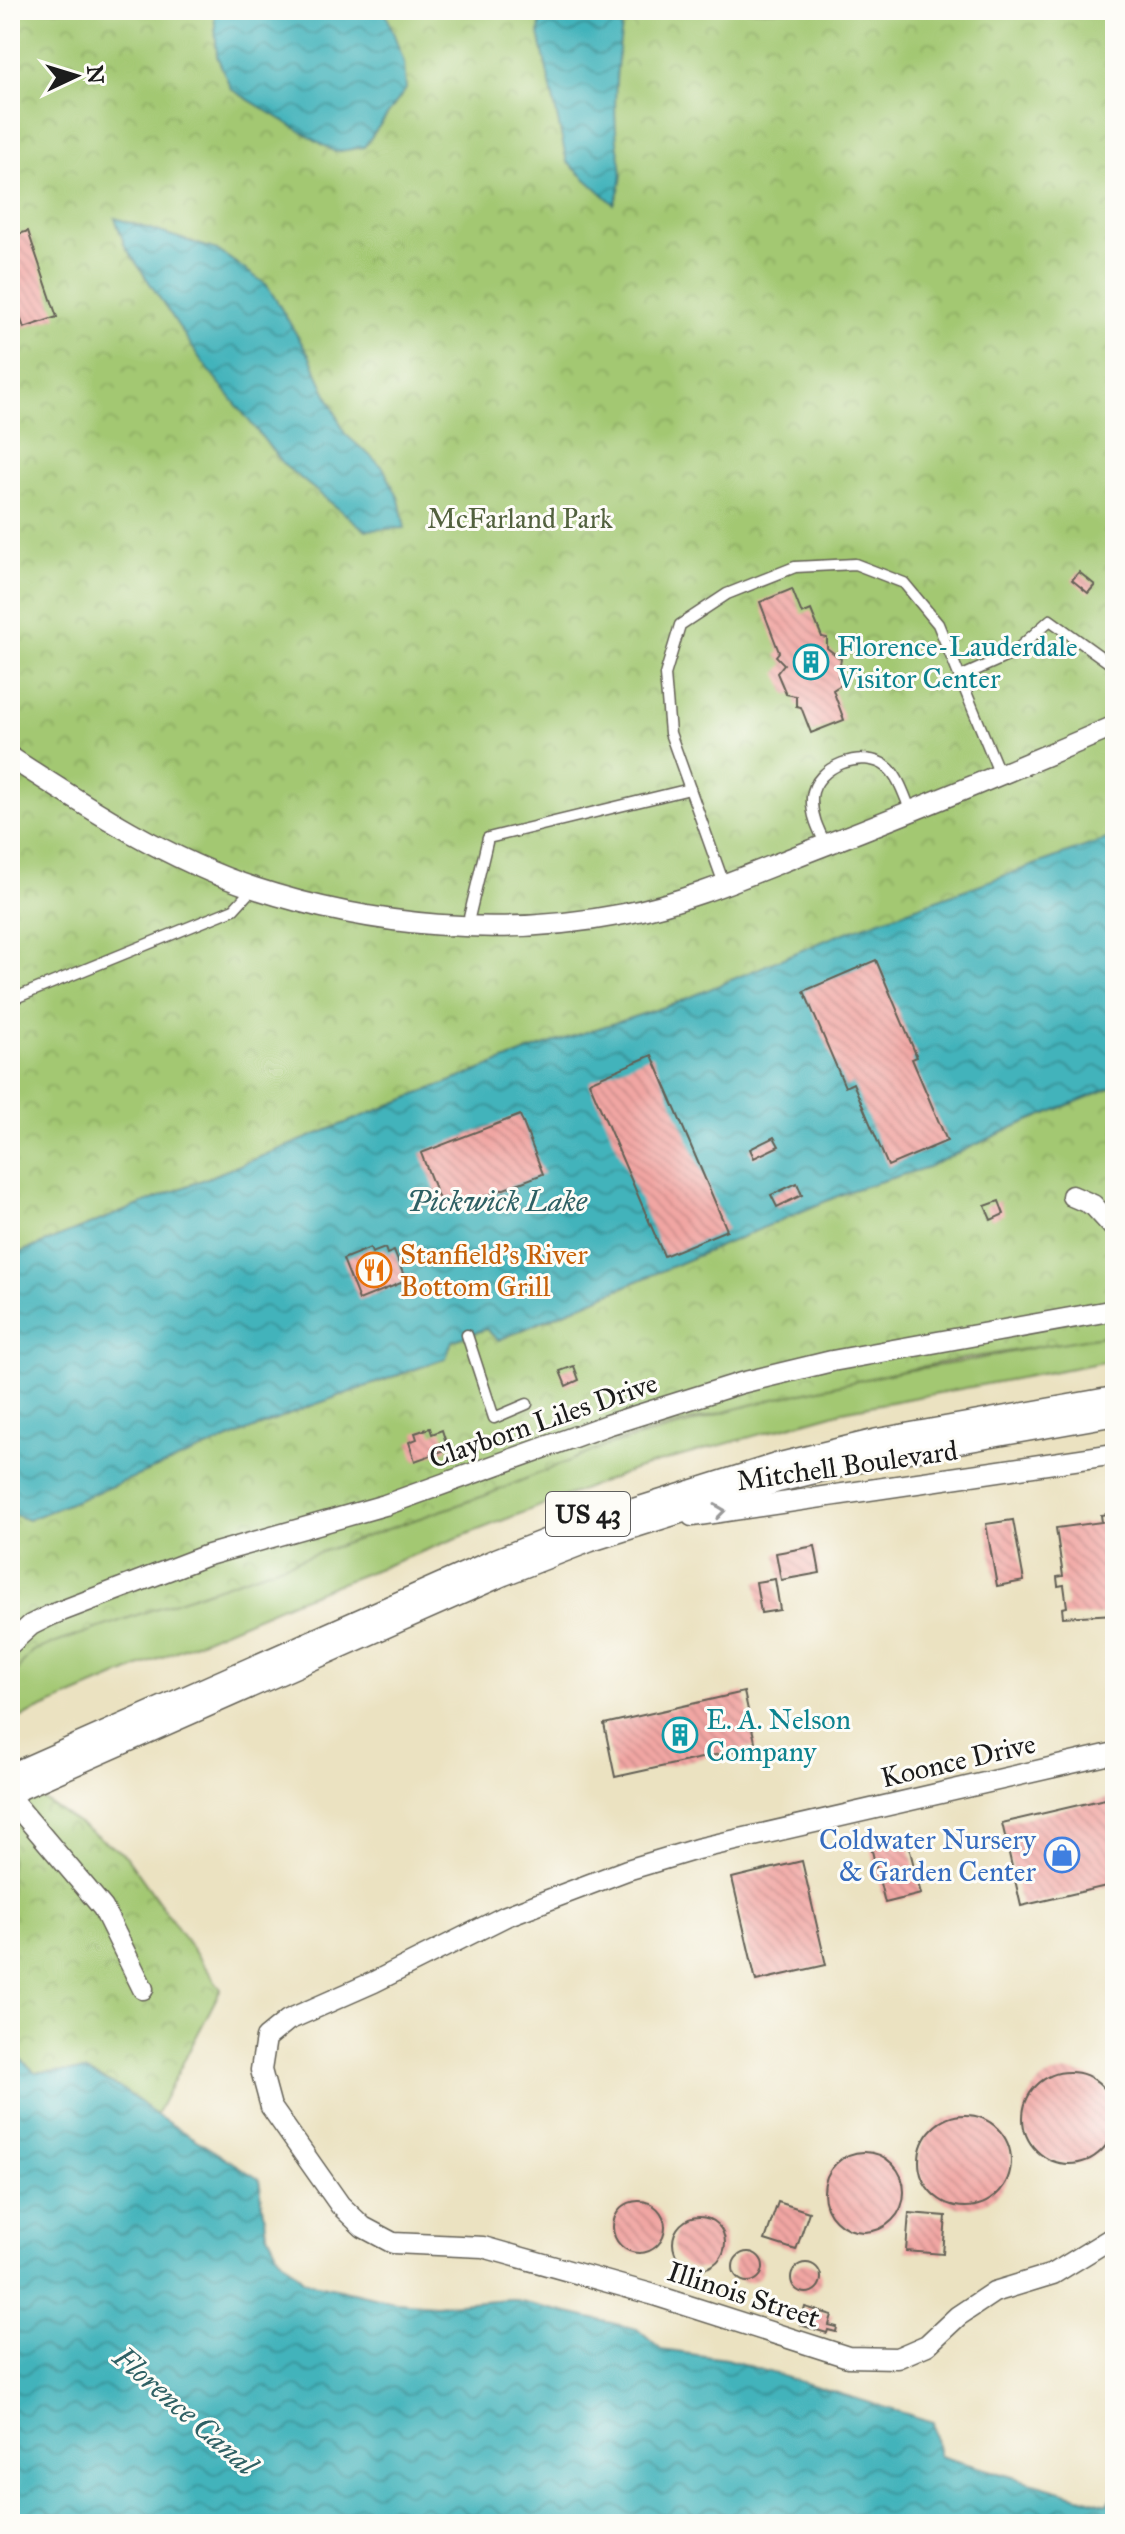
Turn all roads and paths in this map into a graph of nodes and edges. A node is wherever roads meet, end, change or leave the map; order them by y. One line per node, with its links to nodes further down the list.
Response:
1 (1115, 667): 2 (lane)
2 (960, 677): 5 (lane); 6 (lane)
3 (1115, 726): 5 (street)
4 (10, 757): 10 (street)
5 (1000, 775): 7 (street)
6 (690, 789): 9 (lane); 11 (lane)
7 (912, 813): 8 (street); 8 (lane)
8 (826, 845): 9 (street)
9 (724, 884): 11 (street)
10 (253, 888): 11 (street); 12 (lane)
11 (467, 927)
12 (10, 1000)
13 (1072, 1196): 14 (street)
14 (1115, 1229)
15 (1115, 1310): 22 (street, Clayborn Liles Drive)
16 (467, 1335): 18 (lane)
17 (1115, 1385): 23 (highway, US 43)
18 (527, 1404)
19 (1115, 1406): 21 (highway, US 43)
20 (1115, 1454): 21 (street, Mitchell Boulevard, one-way to 20)
21 (587, 1533): 23 (highway, US 43)
22 (10, 1644)
23 (91, 1737): 25 (highway, US 43); 26 (highway, US 43)
24 (1115, 1753): 29 (street, Koonce Drive)
25 (10, 1761)
26 (10, 1784)
27 (10, 1798): 28 (street)
28 (143, 1989)
29 (340, 2205): 30 (street, Illinois Street)
30 (1115, 2236)

